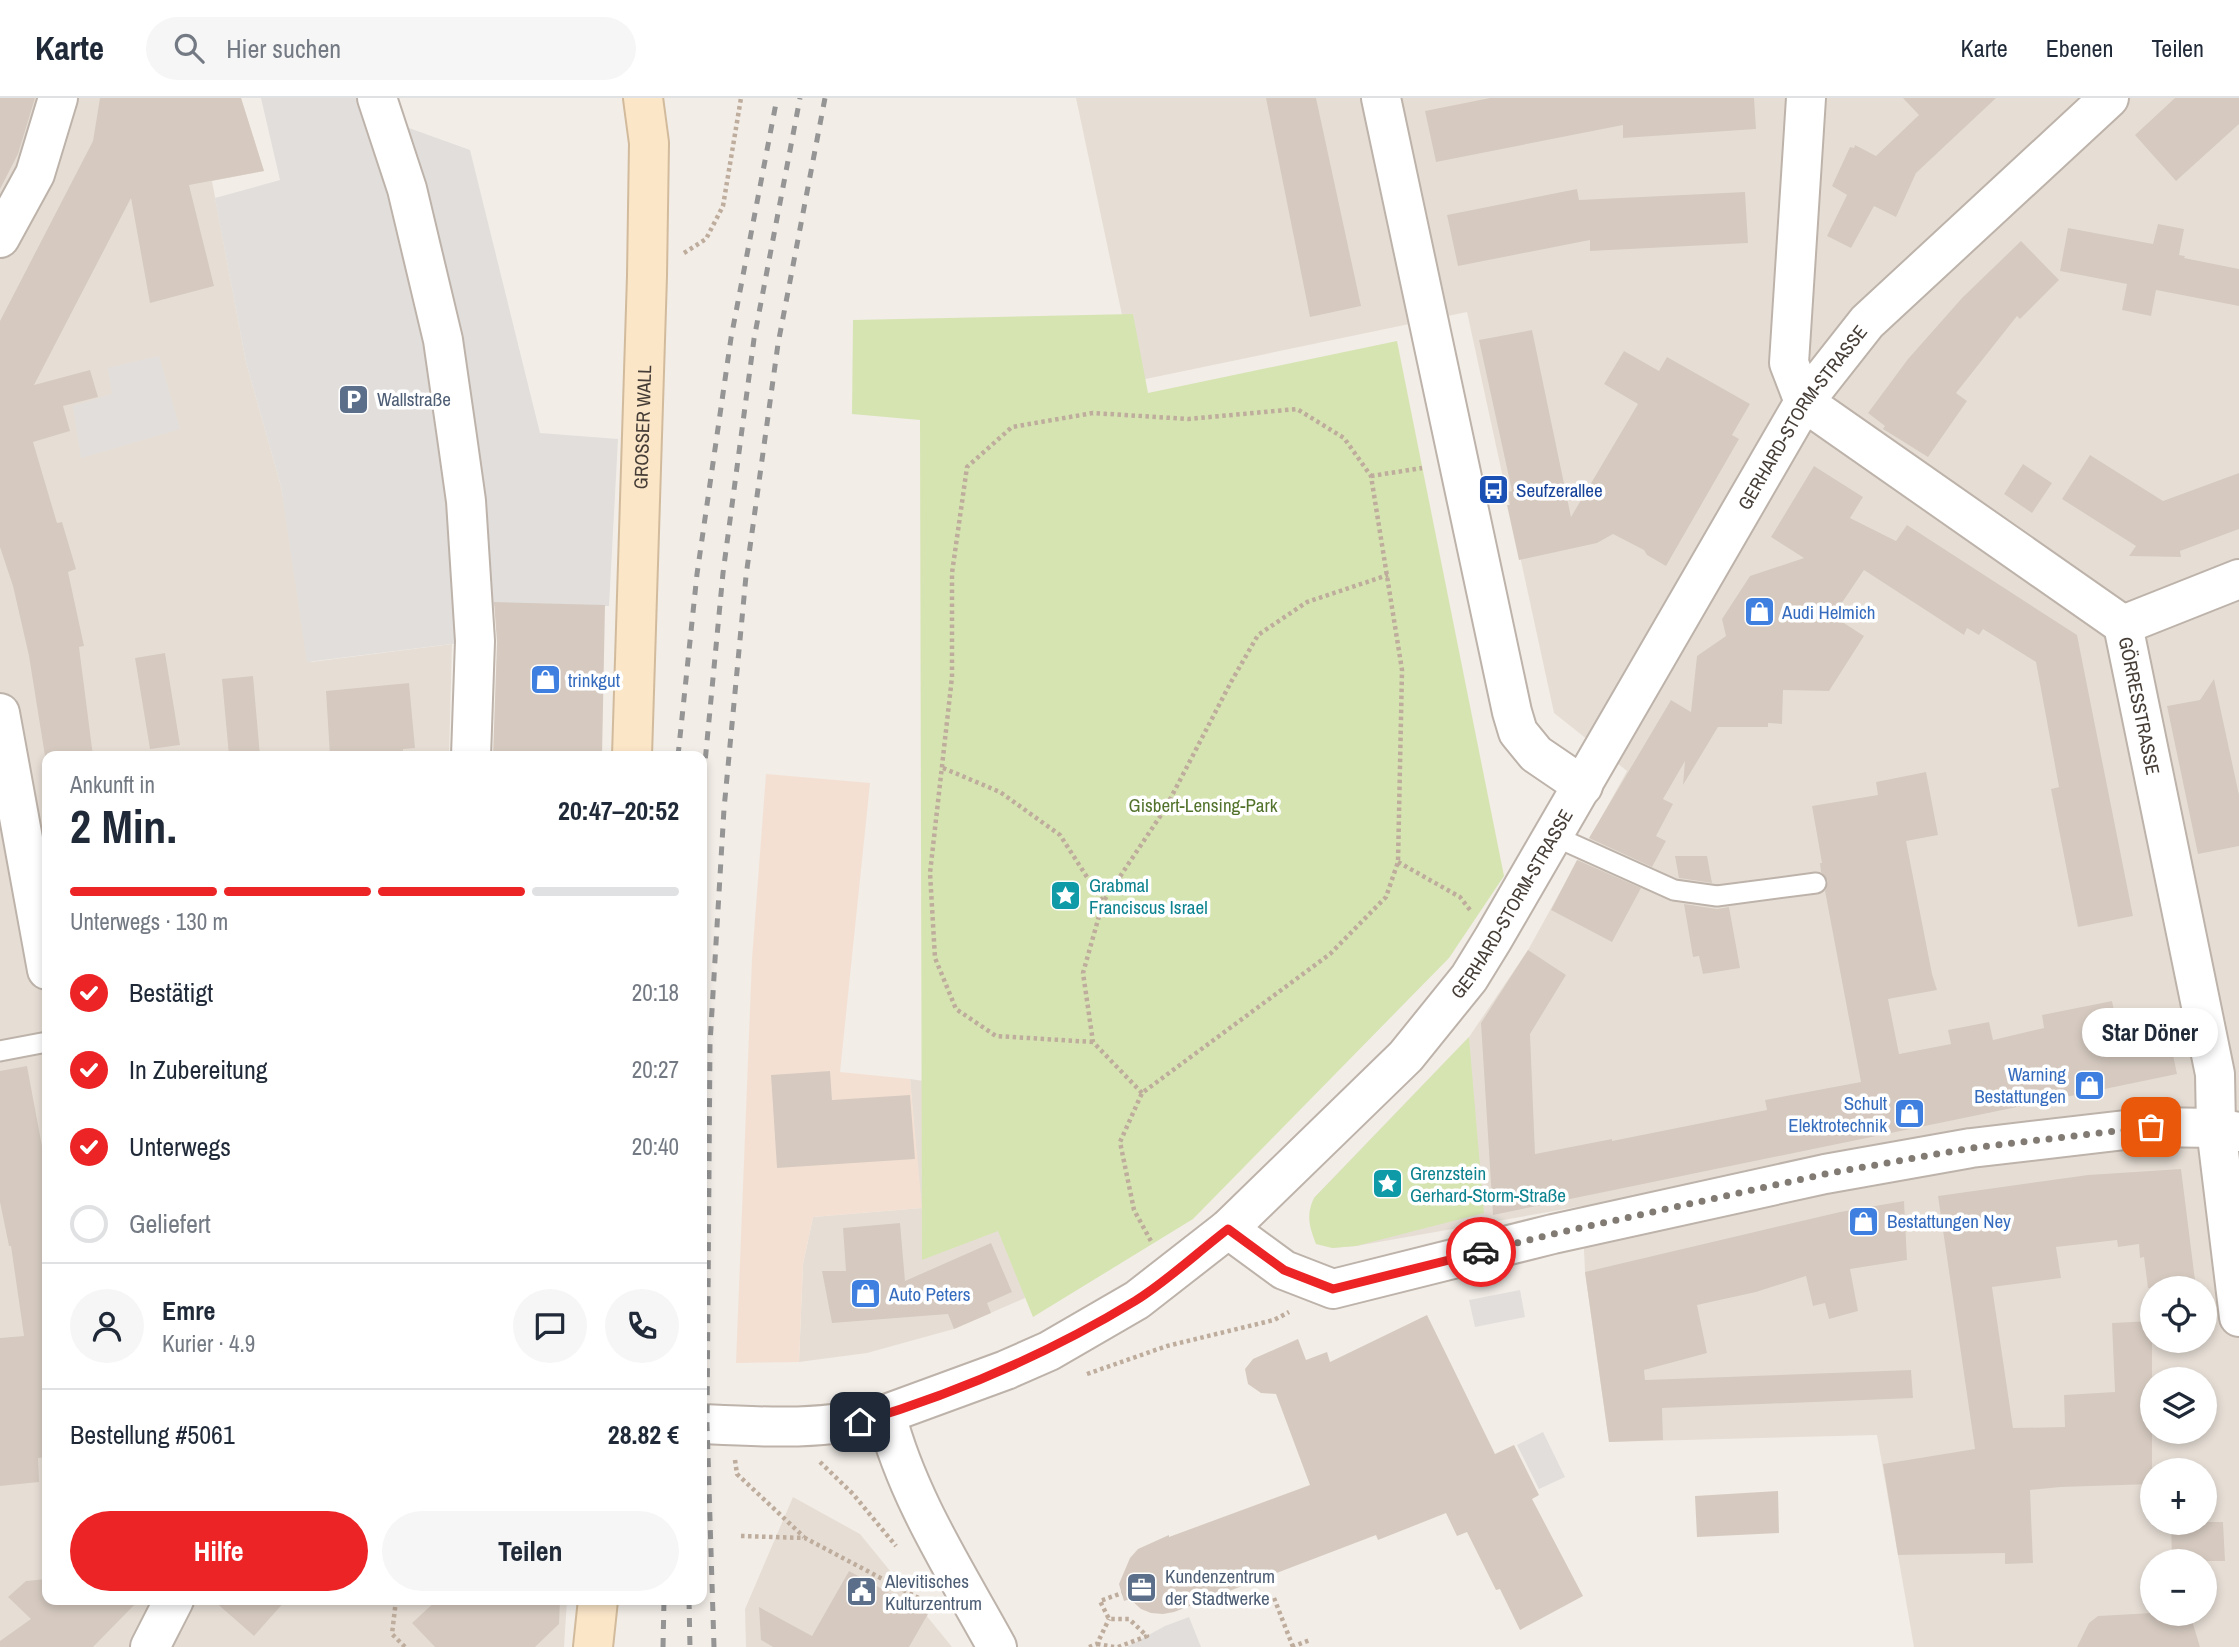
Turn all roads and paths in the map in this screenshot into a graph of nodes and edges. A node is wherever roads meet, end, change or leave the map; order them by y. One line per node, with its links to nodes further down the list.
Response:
1 (58, 98): 8 (street)
2 (377, 98): 17 (street)
3 (643, 98): 9 (main road, GROSSER WALL)
4 (741, 98): 9 (path)
5 (1381, 98): 11 (street)
6 (1806, 98): 10 (street)
7 (2109, 98): 10 (street, GERHARD-STORM-STRASSE)
8 (0, 238)
9 (647, 276): 18 (main road, GROSSER WALL)
10 (1804, 402): 15 (street, GÖRRESSTRASSE); 20 (street, GERHARD-STORM-STRASSE)
11 (1458, 462): 12 (path); 20 (street)
12 (1371, 476): 13 (path); 19 (path)
13 (1388, 575): 22 (path); 24 (path)
14 (2239, 579): 15 (street)
15 (2123, 625): 31 (street, GÖRRESSTRASSE)
16 (0, 713): 26 (street)
17 (471, 751)
18 (632, 751)
19 (943, 768): 24 (path); 27 (path)
20 (1583, 786): 21 (street, GERHARD-STORM-STRASSE)
21 (1554, 836): 23 (lane); 25 (street, GERHARD-STORM-STRASSE)
22 (1398, 862): 25 (path); 30 (path)
23 (1815, 883)
24 (1103, 902): 27 (path)
25 (1493, 939): 32 (street, GERHARD-STORM-STRASSE)
26 (42, 943)
27 (1093, 1042): 30 (path)
28 (42, 1043): 29 (lane)
29 (0, 1051)
30 (1142, 1093): 33 (path)
31 (2227, 1130): 32 (street); 34 (street, GÖRRESSTRASSE)
32 (1228, 1229): 33 (street, GERHARD-STORM-STRASSE)
33 (1170, 1274): 35 (street, GERHARD-STORM-STRASSE)
34 (2239, 1317)
35 (886, 1414): 37 (street, GERHARD-STORM-STRASSE); 53 (street)
36 (716, 1425): 37 (street, GERHARD-STORM-STRASSE); 39 (path)
37 (785, 1426): 40 (path)
38 (741, 1536): 39 (path)
39 (805, 1538): 46 (path)
40 (904, 1556)
41 (1122, 1593): 47 (path)
42 (1273, 1598): 56 (path)
43 (168, 1605): 50 (street)
44 (395, 1605): 51 (path)
45 (597, 1605): 52 (main road)
46 (936, 1607)
47 (1109, 1619): 49 (path); 55 (path)
48 (1310, 1640): 56 (path)
49 (1097, 1644): 54 (path); 55 (path)
50 (150, 1647)
51 (405, 1647)
52 (593, 1647)
53 (997, 1647)
54 (1089, 1647)
55 (1116, 1647)
56 (1293, 1647)

